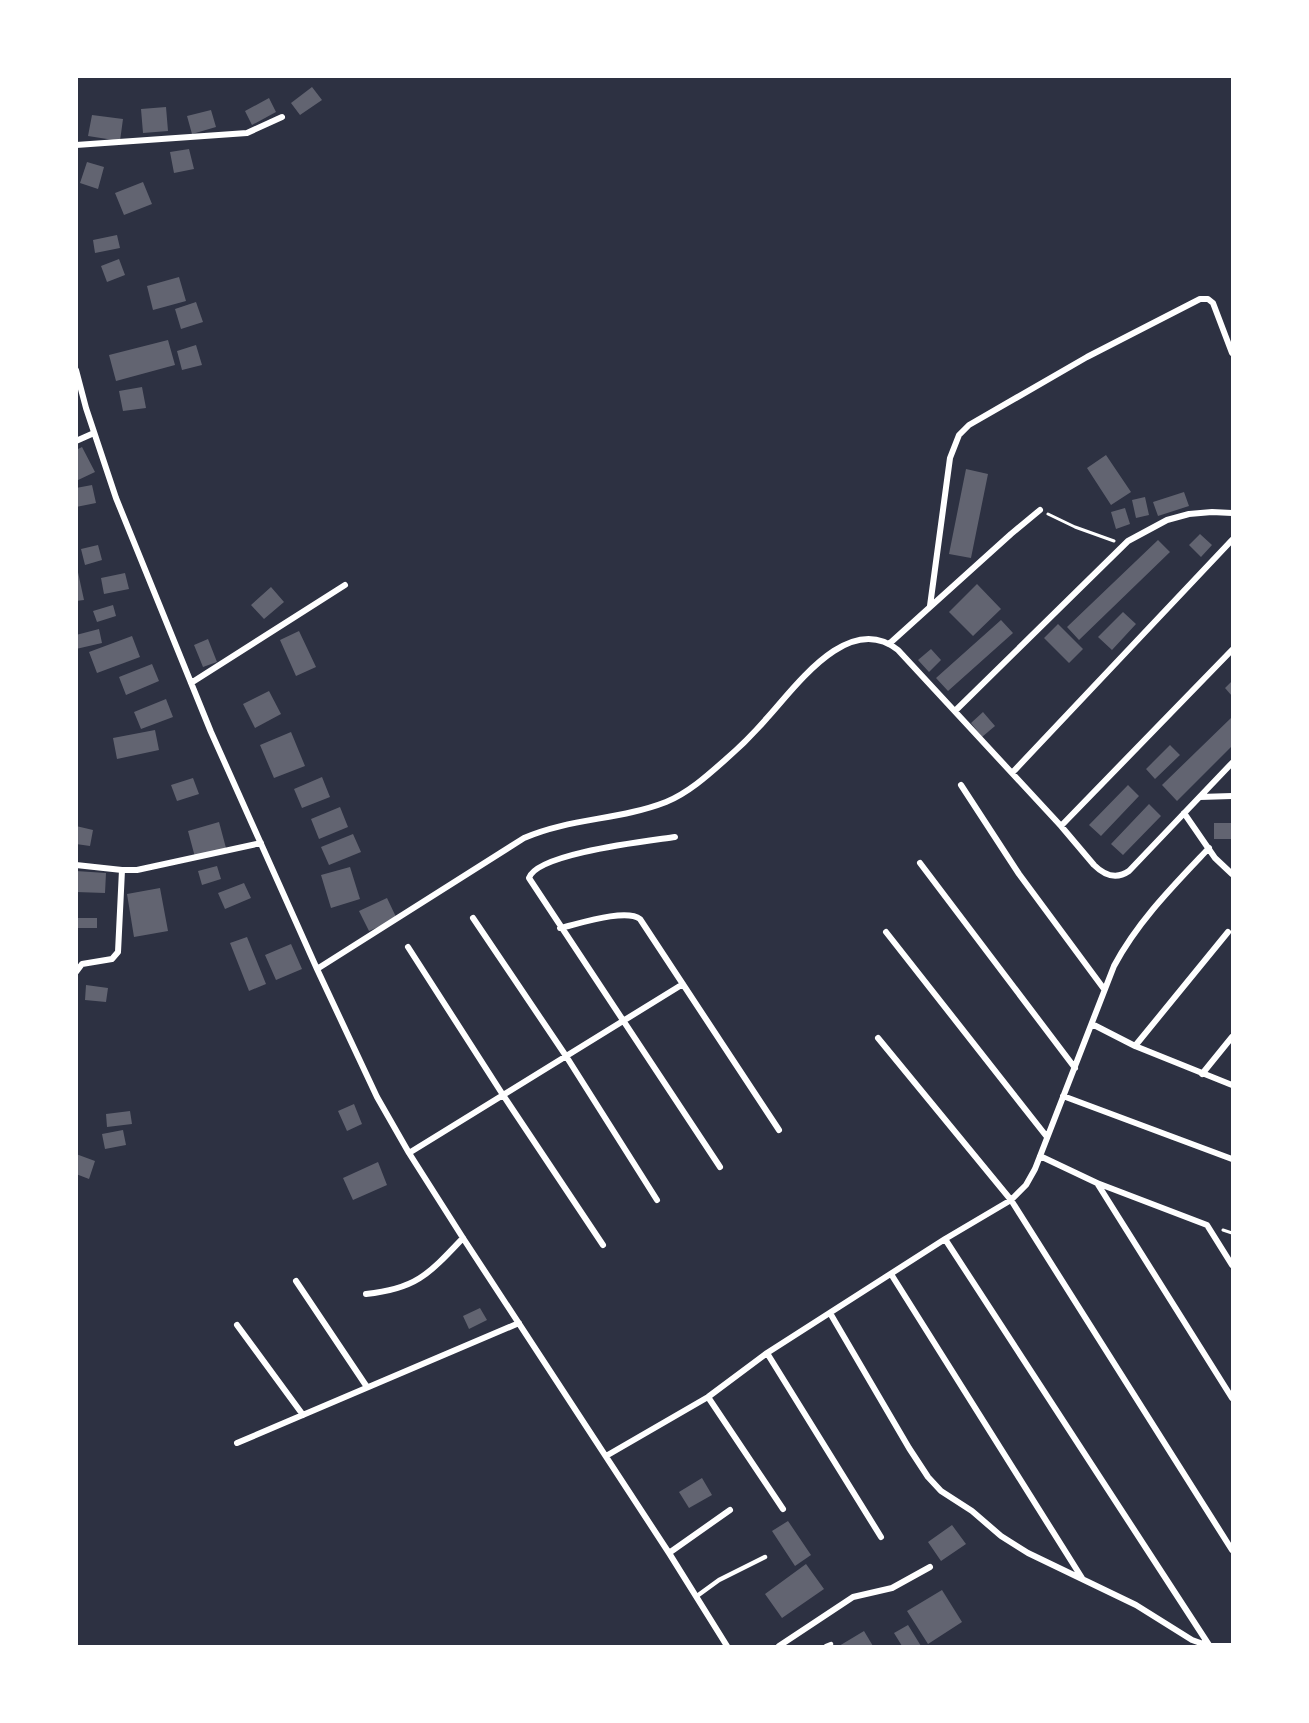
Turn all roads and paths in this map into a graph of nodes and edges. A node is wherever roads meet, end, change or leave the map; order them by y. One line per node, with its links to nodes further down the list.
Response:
1 (282, 117): 2 (street)
2 (76, 145)
3 (1233, 353): 12 (street)
4 (76, 370): 5 (street)
5 (94, 434): 6 (street); 15 (street)
6 (76, 441)
7 (1040, 510): 10 (path); 12 (street)
8 (1233, 513): 10 (street)
9 (1233, 540): 18 (street)
10 (1128, 541): 16 (street)
11 (345, 585): 15 (street)
12 (930, 606): 13 (street)
13 (889, 644): 16 (street); 36 (street)
14 (1233, 650): 23 (street)
15 (191, 683): 25 (street)
16 (956, 710): 18 (street)
17 (1233, 763): 21 (street)
18 (1012, 773): 23 (street)
19 (961, 785): 39 (street)
20 (1233, 796): 21 (street)
21 (1200, 797): 22 (street)
22 (1184, 813): 23 (street); 26 (street)
23 (1061, 826)
24 (675, 837): 32 (street)
25 (261, 843): 29 (street); 36 (street)
26 (1209, 848): 30 (street); 39 (street)
27 (920, 863): 46 (street)
28 (76, 865): 29 (street)
29 (122, 870): 37 (street)
30 (1233, 874)
31 (473, 918): 45 (street)
32 (560, 928): 38 (street); 40 (street)
33 (886, 932): 52 (street)
34 (1228, 932): 44 (street)
35 (408, 947): 49 (street)
36 (317, 969): 53 (street)
37 (76, 972)
38 (683, 984): 40 (street); 51 (street)
39 (1104, 988): 41 (street)
40 (623, 1020): 45 (street); 56 (street)
41 (1092, 1024): 44 (street); 46 (street)
42 (1233, 1037): 47 (street)
43 (878, 1038): 59 (street)
44 (1135, 1046): 47 (street)
45 (566, 1056): 49 (street); 58 (street)
46 (1075, 1068): 50 (street)
47 (1202, 1074): 48 (street)
48 (1233, 1085)
49 (503, 1095): 53 (street); 62 (street)
50 (1063, 1096): 52 (street); 55 (street)
51 (779, 1130)
52 (1047, 1137): 54 (street)
53 (410, 1153): 60 (street)
54 (1040, 1156): 57 (street); 59 (street)
55 (1233, 1159)
56 (720, 1167)
57 (1097, 1183): 63 (street); 73 (street)
58 (657, 1200)
59 (1011, 1200): 61 (street); 80 (street)
60 (463, 1239): 66 (street); 68 (street)
61 (945, 1239): 64 (street); 86 (street)
62 (603, 1245)
63 (1233, 1265)
64 (891, 1274): 67 (street); 84 (street)
65 (296, 1281): 71 (street)
66 (366, 1294)
67 (830, 1313): 70 (street); 84 (street)
68 (519, 1323): 71 (street); 76 (street)
69 (237, 1325): 74 (street)
70 (767, 1353): 72 (street); 79 (street)
71 (367, 1387): 74 (street)
72 (708, 1397): 76 (street); 78 (street)
73 (1233, 1398)
74 (303, 1415): 75 (street)
75 (237, 1443)
76 (606, 1456): 81 (street)
77 (730, 1509): 81 (street)
78 (783, 1509)
79 (881, 1537)
80 (1233, 1550)
81 (669, 1553): 85 (street)
82 (765, 1557): 85 (lane)
83 (930, 1567): 89 (street)
84 (1082, 1578): 86 (street)
85 (697, 1596): 88 (street)
86 (1209, 1646): 87 (street)
87 (1233, 1646)
88 (727, 1647)
89 (779, 1647)

